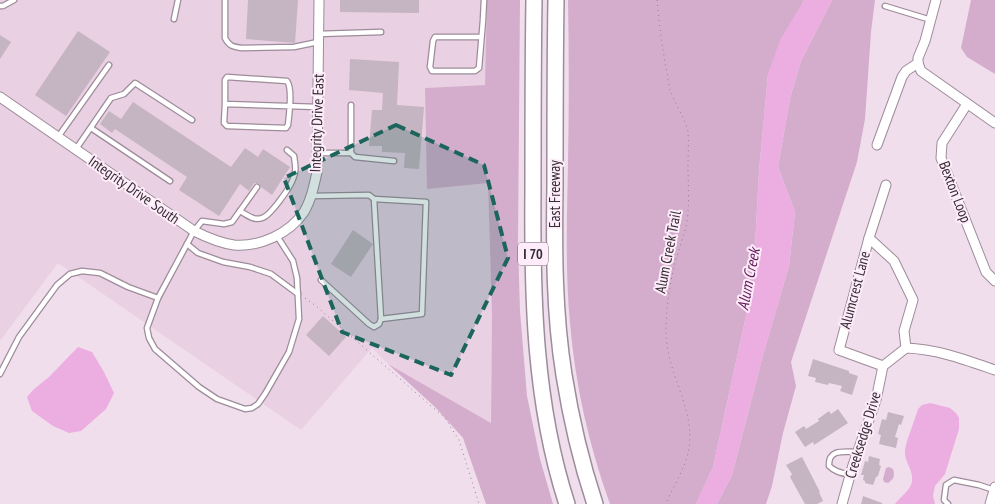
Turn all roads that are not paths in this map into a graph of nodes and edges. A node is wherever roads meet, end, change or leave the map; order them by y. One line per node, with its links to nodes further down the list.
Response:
1 (14, 0): 9 (lane)
2 (178, 0): 11 (lane)
3 (225, 0): 15 (lane)
4 (318, 0): 15 (street, Integrity Drive East)
5 (484, 0): 14 (lane)
6 (534, 0): 56 (highway, East Freeway / I 70)
7 (556, 0): 57 (highway, East Freeway / I 70)
8 (936, 0): 12 (street)
9 (0, 6)
10 (885, 6): 12 (lane)
11 (174, 19)
12 (930, 20): 16 (street)
13 (381, 32): 15 (lane)
14 (481, 37): 14 (lane)
15 (318, 38): 23 (street, Integrity Drive East)
16 (918, 63): 20 (street); 28 (street)
17 (109, 65): 27 (lane)
18 (0, 97): 27 (street, Integrity Drive South)
19 (225, 104): 22 (lane); 22 (lane); 22 (lane)
20 (967, 104): 25 (street); 45 (street, Bexton Loop)
21 (351, 105): 32 (lane)
22 (289, 106): 23 (lane)
23 (318, 107): 31 (street, Integrity Drive East)
24 (192, 120): 26 (lane)
25 (995, 123)
26 (91, 128): 29 (lane); 34 (lane)
27 (58, 137): 29 (street, Integrity Drive South)
28 (877, 145)
29 (76, 150): 40 (street, Integrity Drive South)
30 (287, 150): 39 (lane)
31 (317, 153): 32 (lane); 37 (street, Integrity Drive East)
32 (351, 153): 33 (lane)
33 (394, 161)
34 (170, 181)
35 (886, 185): 42 (street, Alumcrest Lane)
36 (257, 187): 39 (lane)
37 (311, 196): 38 (lane); 41 (street, Integrity Drive East)
38 (374, 199): 48 (lane); 48 (lane)
39 (240, 211): 40 (lane)
40 (194, 231): 41 (street, Integrity Drive South); 43 (lane)
41 (279, 235): 46 (lane)
42 (869, 238): 49 (street); 50 (street, Alumcrest Lane)
43 (188, 244): 46 (lane); 47 (lane)
44 (321, 280): 48 (lane)
45 (995, 281)
46 (298, 294): 47 (lane)
47 (158, 298): 52 (lane)
48 (381, 319)
49 (906, 348): 50 (street); 51 (street)
50 (883, 366): 53 (street, Creeksedge Drive)
51 (995, 370)
52 (0, 374)
53 (858, 452): 54 (street, Creeksedge Drive); 54 (lane)
54 (850, 475): 58 (street, Creeksedge Drive)
55 (994, 488): 59 (lane); 60 (street)
56 (567, 504)
57 (595, 504)
58 (842, 504)
59 (948, 504)
60 (991, 504)

